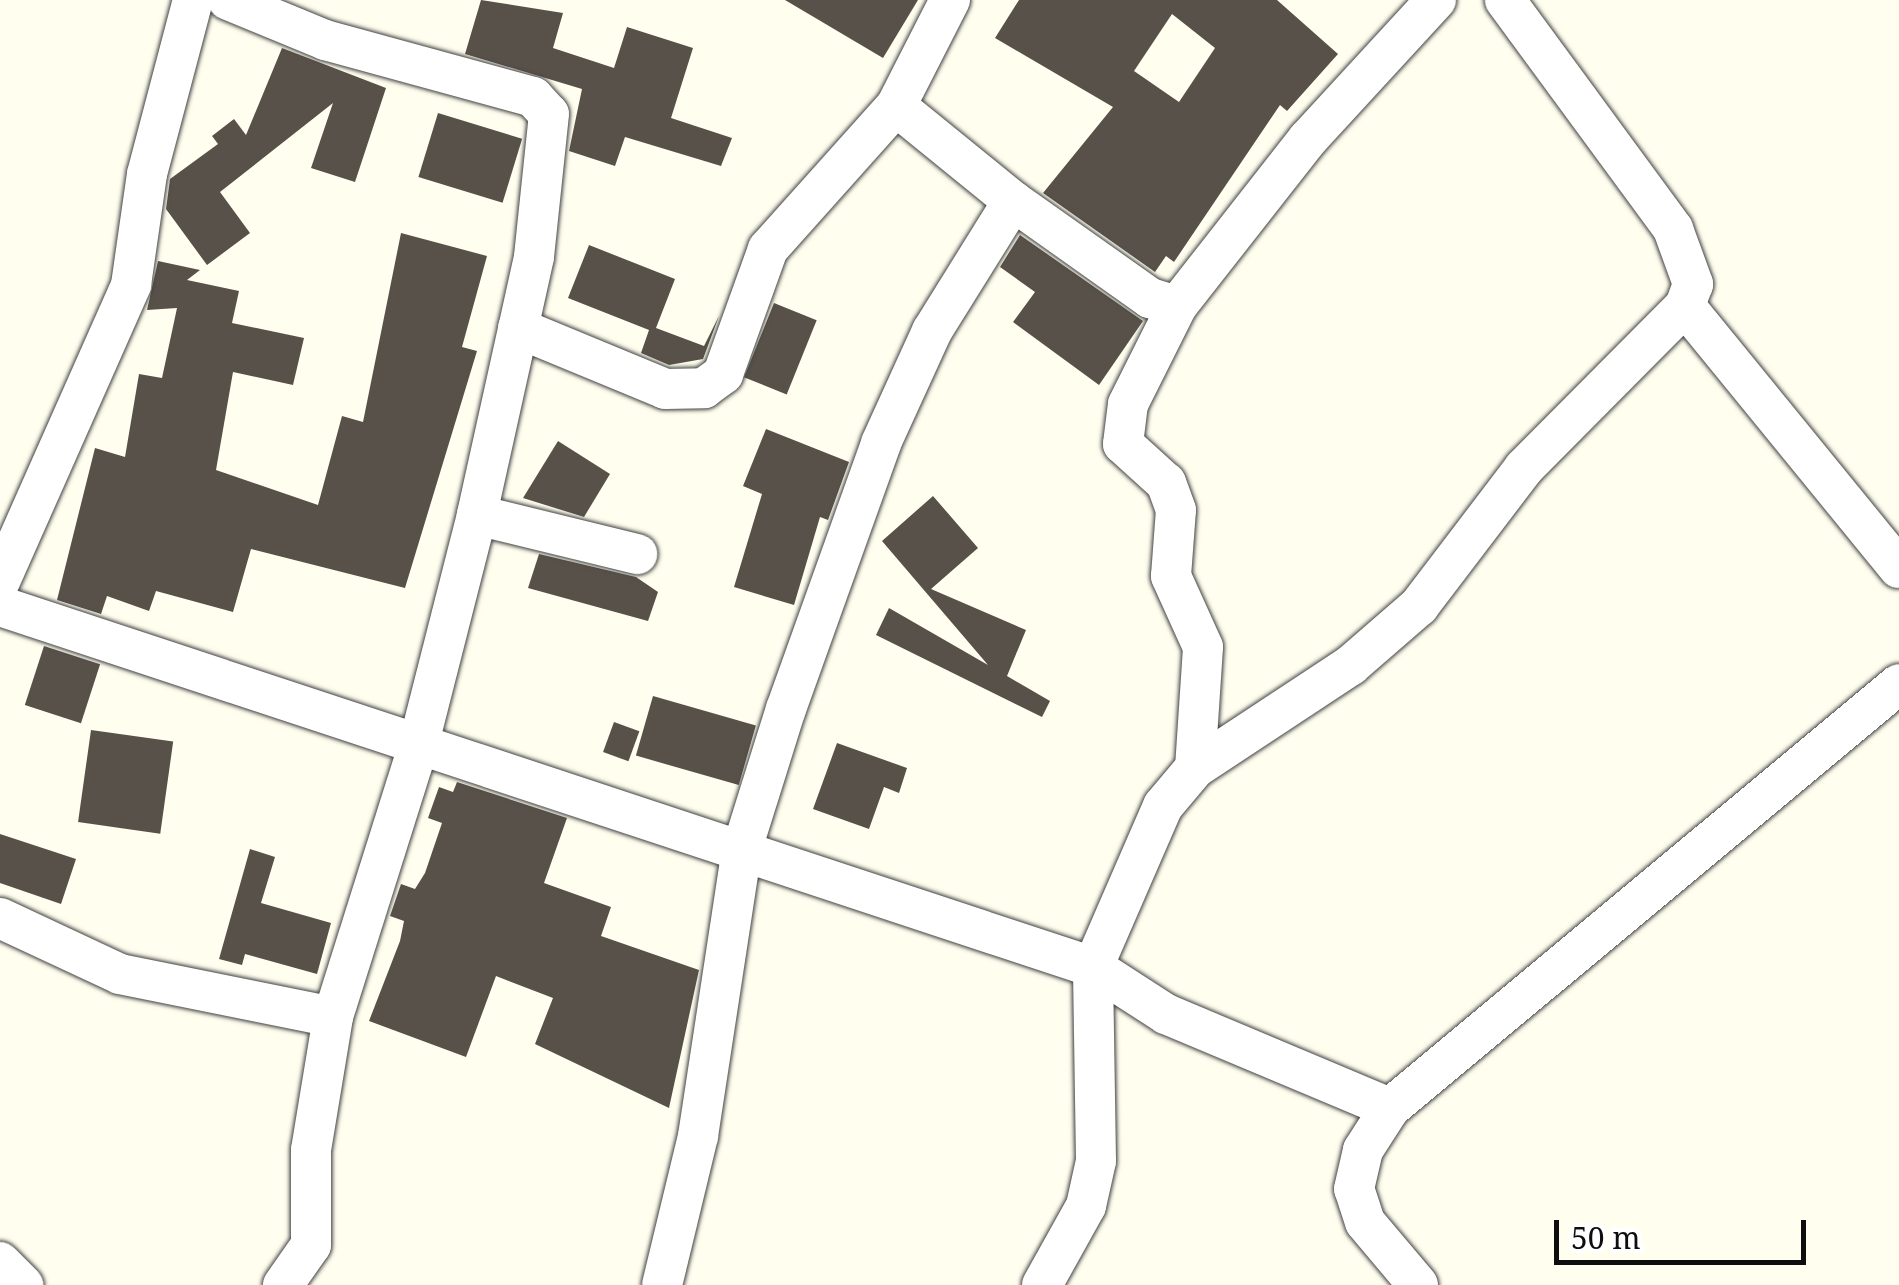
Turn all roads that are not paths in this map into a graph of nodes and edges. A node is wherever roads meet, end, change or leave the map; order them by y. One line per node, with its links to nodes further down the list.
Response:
1 (193, 0): 14 (street)
2 (228, 0): 10 (street)
3 (950, 0): 6 (street)
4 (1436, 0): 8 (street)
5 (1505, 0): 9 (street)
6 (896, 106): 7 (street); 10 (street)
7 (1012, 201): 8 (street); 19 (street)
8 (1177, 306): 18 (street)
9 (1685, 306): 13 (street); 18 (street)
10 (518, 328): 11 (street)
11 (477, 515): 12 (street); 17 (street)
12 (637, 554)
13 (1899, 568)
14 (0, 580)
15 (0, 606): 17 (street)
16 (1899, 684): 23 (street)
17 (418, 746): 19 (street); 22 (street)
18 (1194, 768): 21 (street)
19 (742, 848): 21 (street); 27 (street)
20 (0, 918): 22 (street)
21 (1093, 967): 23 (street); 28 (street)
22 (334, 1017): 26 (street)
23 (1390, 1108): 29 (street)
24 (0, 1262): 25 (street)
25 (23, 1285)
26 (283, 1285)
27 (662, 1285)
28 (1042, 1285)
29 (1418, 1285)

